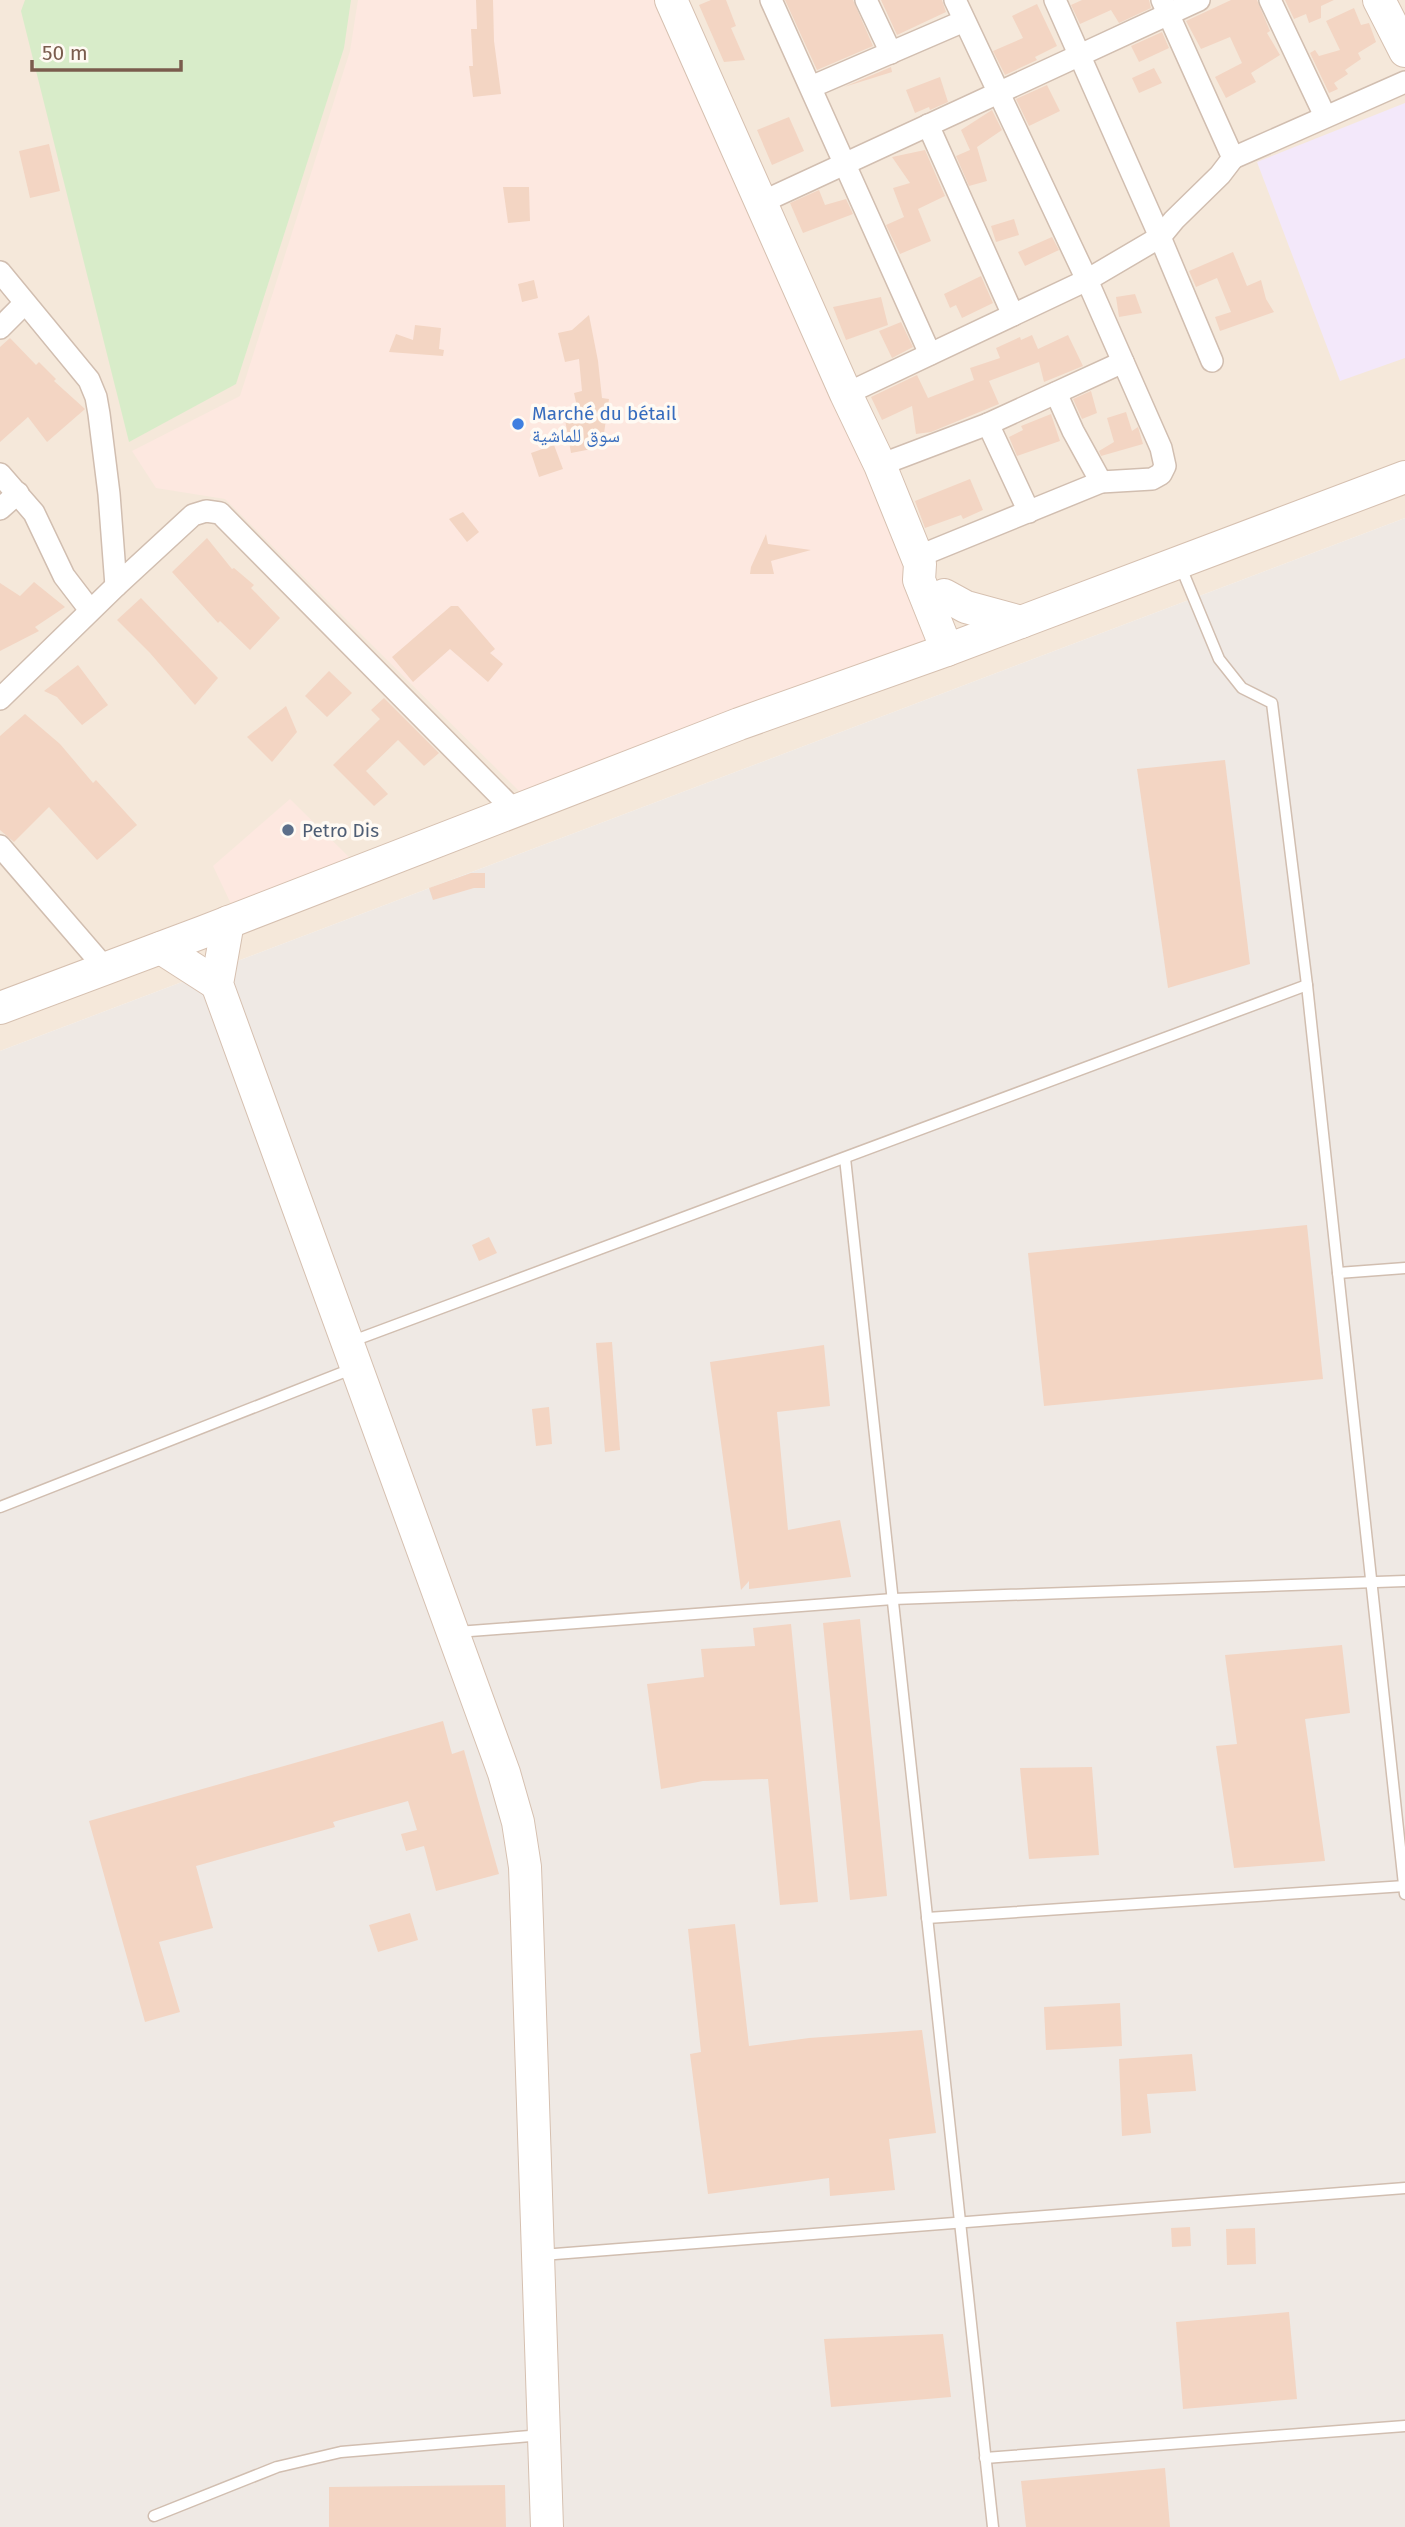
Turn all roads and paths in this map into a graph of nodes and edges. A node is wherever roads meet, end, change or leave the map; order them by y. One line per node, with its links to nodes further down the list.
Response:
1 (671, 0): 21 (street)
2 (772, 0): 15 (street)
3 (866, 0): 12 (street)
4 (954, 0): 10 (street)
5 (1055, 0): 13 (street)
6 (1199, 0): 9 (street)
7 (1270, 0): 17 (street)
8 (1379, 0): 11 (street)
9 (1165, 7): 13 (street); 19 (street)
10 (964, 21): 12 (street); 16 (street)
11 (1405, 51)
12 (891, 53): 15 (street)
13 (1080, 55): 16 (street); 22 (street)
14 (1405, 82): 17 (street)
15 (811, 87): 20 (street)
16 (998, 93): 18 (street); 24 (street)
17 (1325, 116): 19 (street)
18 (928, 125): 20 (street); 26 (street)
19 (1233, 158): 22 (street)
20 (845, 164): 21 (street); 28 (street)
21 (760, 203): 32 (street)
22 (1160, 237): 24 (street); 29 (street)
23 (0, 272): 25 (street)
24 (1087, 280): 26 (street); 30 (street)
25 (24, 304): 27 (street); 43 (street)
26 (1013, 315): 28 (street)
27 (0, 328)
28 (930, 354): 32 (street)
29 (1212, 361)
30 (1123, 362): 31 (street); 37 (street)
31 (1056, 393): 33 (street); 37 (street)
32 (846, 394): 34 (street)
33 (988, 424): 34 (street); 40 (street)
34 (880, 465): 41 (street)
35 (0, 474): 38 (street)
36 (1405, 477): 42 (street)
37 (1101, 482): 40 (street)
38 (18, 493): 39 (street); 45 (street)
39 (0, 509)
40 (1029, 512): 41 (street)
41 (919, 561): 44 (street)
42 (1179, 563): 46 (street); 56 (lane)
43 (116, 586): 45 (street); 50 (street)
44 (937, 600): 46 (street); 47 (street); 48 (street)
45 (90, 610): 49 (street)
46 (1021, 622): 47 (street)
47 (957, 646): 48 (street)
48 (910, 664): 50 (street)
49 (0, 699)
50 (515, 811): 52 (street)
51 (0, 846): 54 (street)
52 (228, 922): 53 (street); 55 (street)
53 (161, 948): 54 (street); 55 (street)
54 (106, 969): 57 (street)
55 (217, 984): 61 (street)
56 (1307, 985): 58 (lane); 60 (lane)
57 (0, 1008)
58 (845, 1158): 61 (lane); 65 (lane)
59 (1405, 1268): 60 (lane)
60 (1338, 1273): 64 (lane)
61 (352, 1355): 62 (lane); 66 (street)
62 (0, 1507)
63 (1405, 1581): 64 (lane)
64 (1372, 1583): 65 (lane); 67 (lane)
65 (893, 1600): 66 (lane); 69 (lane)
66 (453, 1632): 72 (street)
67 (1405, 1886): 68 (lane); 69 (lane)
68 (1405, 1894)
69 (928, 1918): 71 (lane)
70 (1405, 2188): 71 (lane)
71 (961, 2222): 72 (lane); 75 (lane)
72 (538, 2256): 74 (street)
73 (1405, 2426): 75 (lane)
74 (544, 2434): 76 (lane); 77 (street)
75 (985, 2458): 78 (lane)
76 (154, 2516)
77 (547, 2527)
78 (993, 2527)

